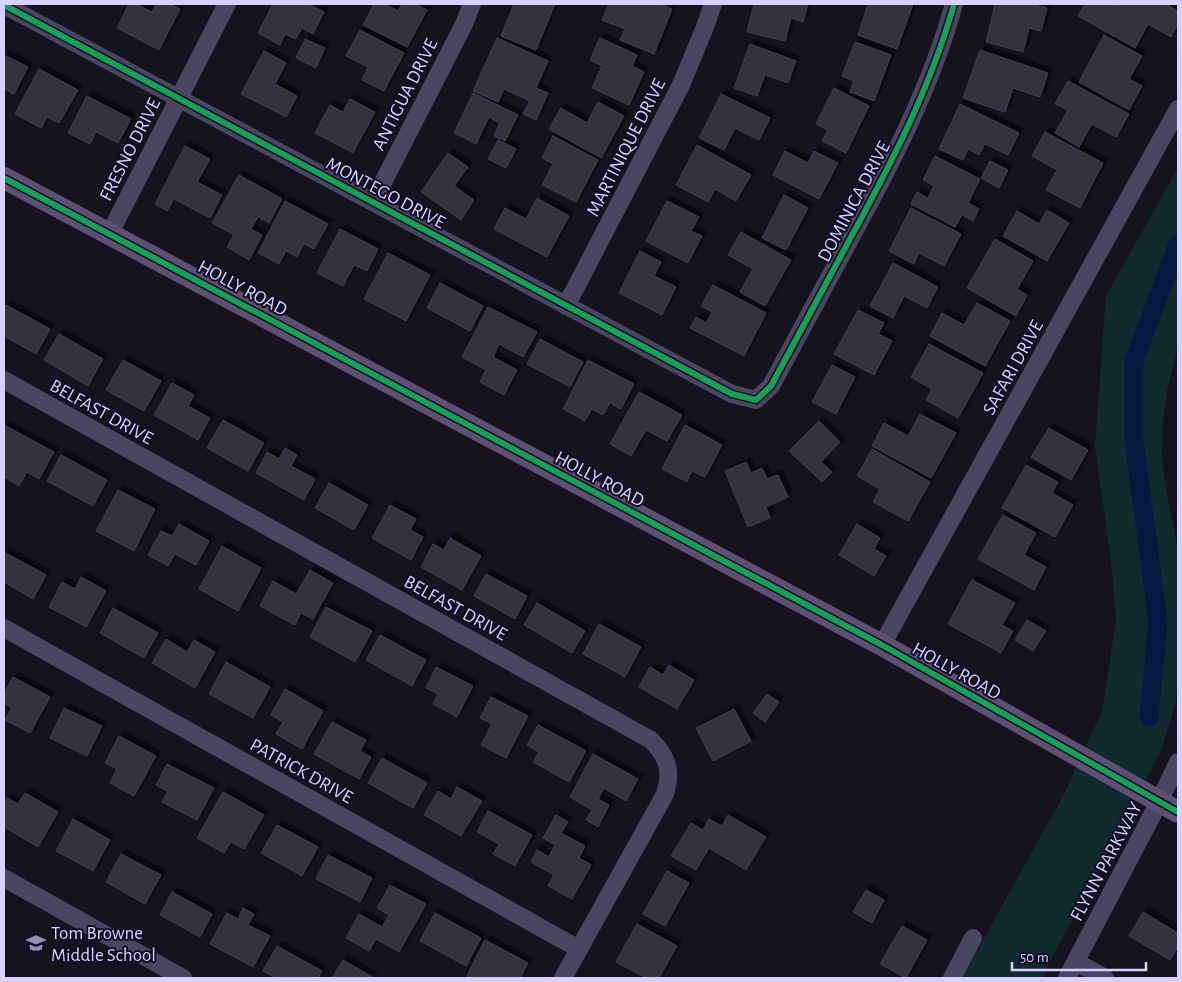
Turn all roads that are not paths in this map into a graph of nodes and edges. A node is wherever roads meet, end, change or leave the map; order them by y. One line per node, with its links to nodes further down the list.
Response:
1 (227, 4): 6 (street, FRESNO DRIVE)
2 (472, 4): 9 (street, ANTIGUA DRIVE)
3 (713, 4): 11 (street, MARTINIQUE DRIVE)
4 (954, 4): 13 (street, DOMINICA DRIVE)
5 (4, 5): 6 (street, MONTEGO DRIVE)
6 (178, 98): 9 (street, MONTEGO DRIVE); 10 (street, FRESNO DRIVE)
7 (1178, 109): 15 (street, SAFARI DRIVE)
8 (4, 178): 10 (main road, HOLLY ROAD)
9 (373, 202): 11 (street, MONTEGO DRIVE)
10 (110, 233): 15 (main road, HOLLY ROAD)
11 (566, 306): 13 (street, MONTEGO DRIVE)
12 (4, 380): 20 (street, BELFAST DRIVE)
13 (756, 400)
14 (4, 628): 20 (street, PATRICK DRIVE)
15 (882, 645): 17 (main road, HOLLY ROAD)
16 (1178, 762): 17 (street, FLYNN PARKWAY)
17 (1169, 807): 21 (street, FLYNN PARKWAY)
18 (4, 878): 22 (street)
19 (974, 938): 24 (street)
20 (579, 948): 23 (street, BELFAST DRIVE)
21 (1076, 962): 25 (street, FLYNN PARKWAY); 26 (street)
22 (183, 978)
23 (563, 978)
24 (952, 978)
25 (1067, 978)
26 (1105, 978)

